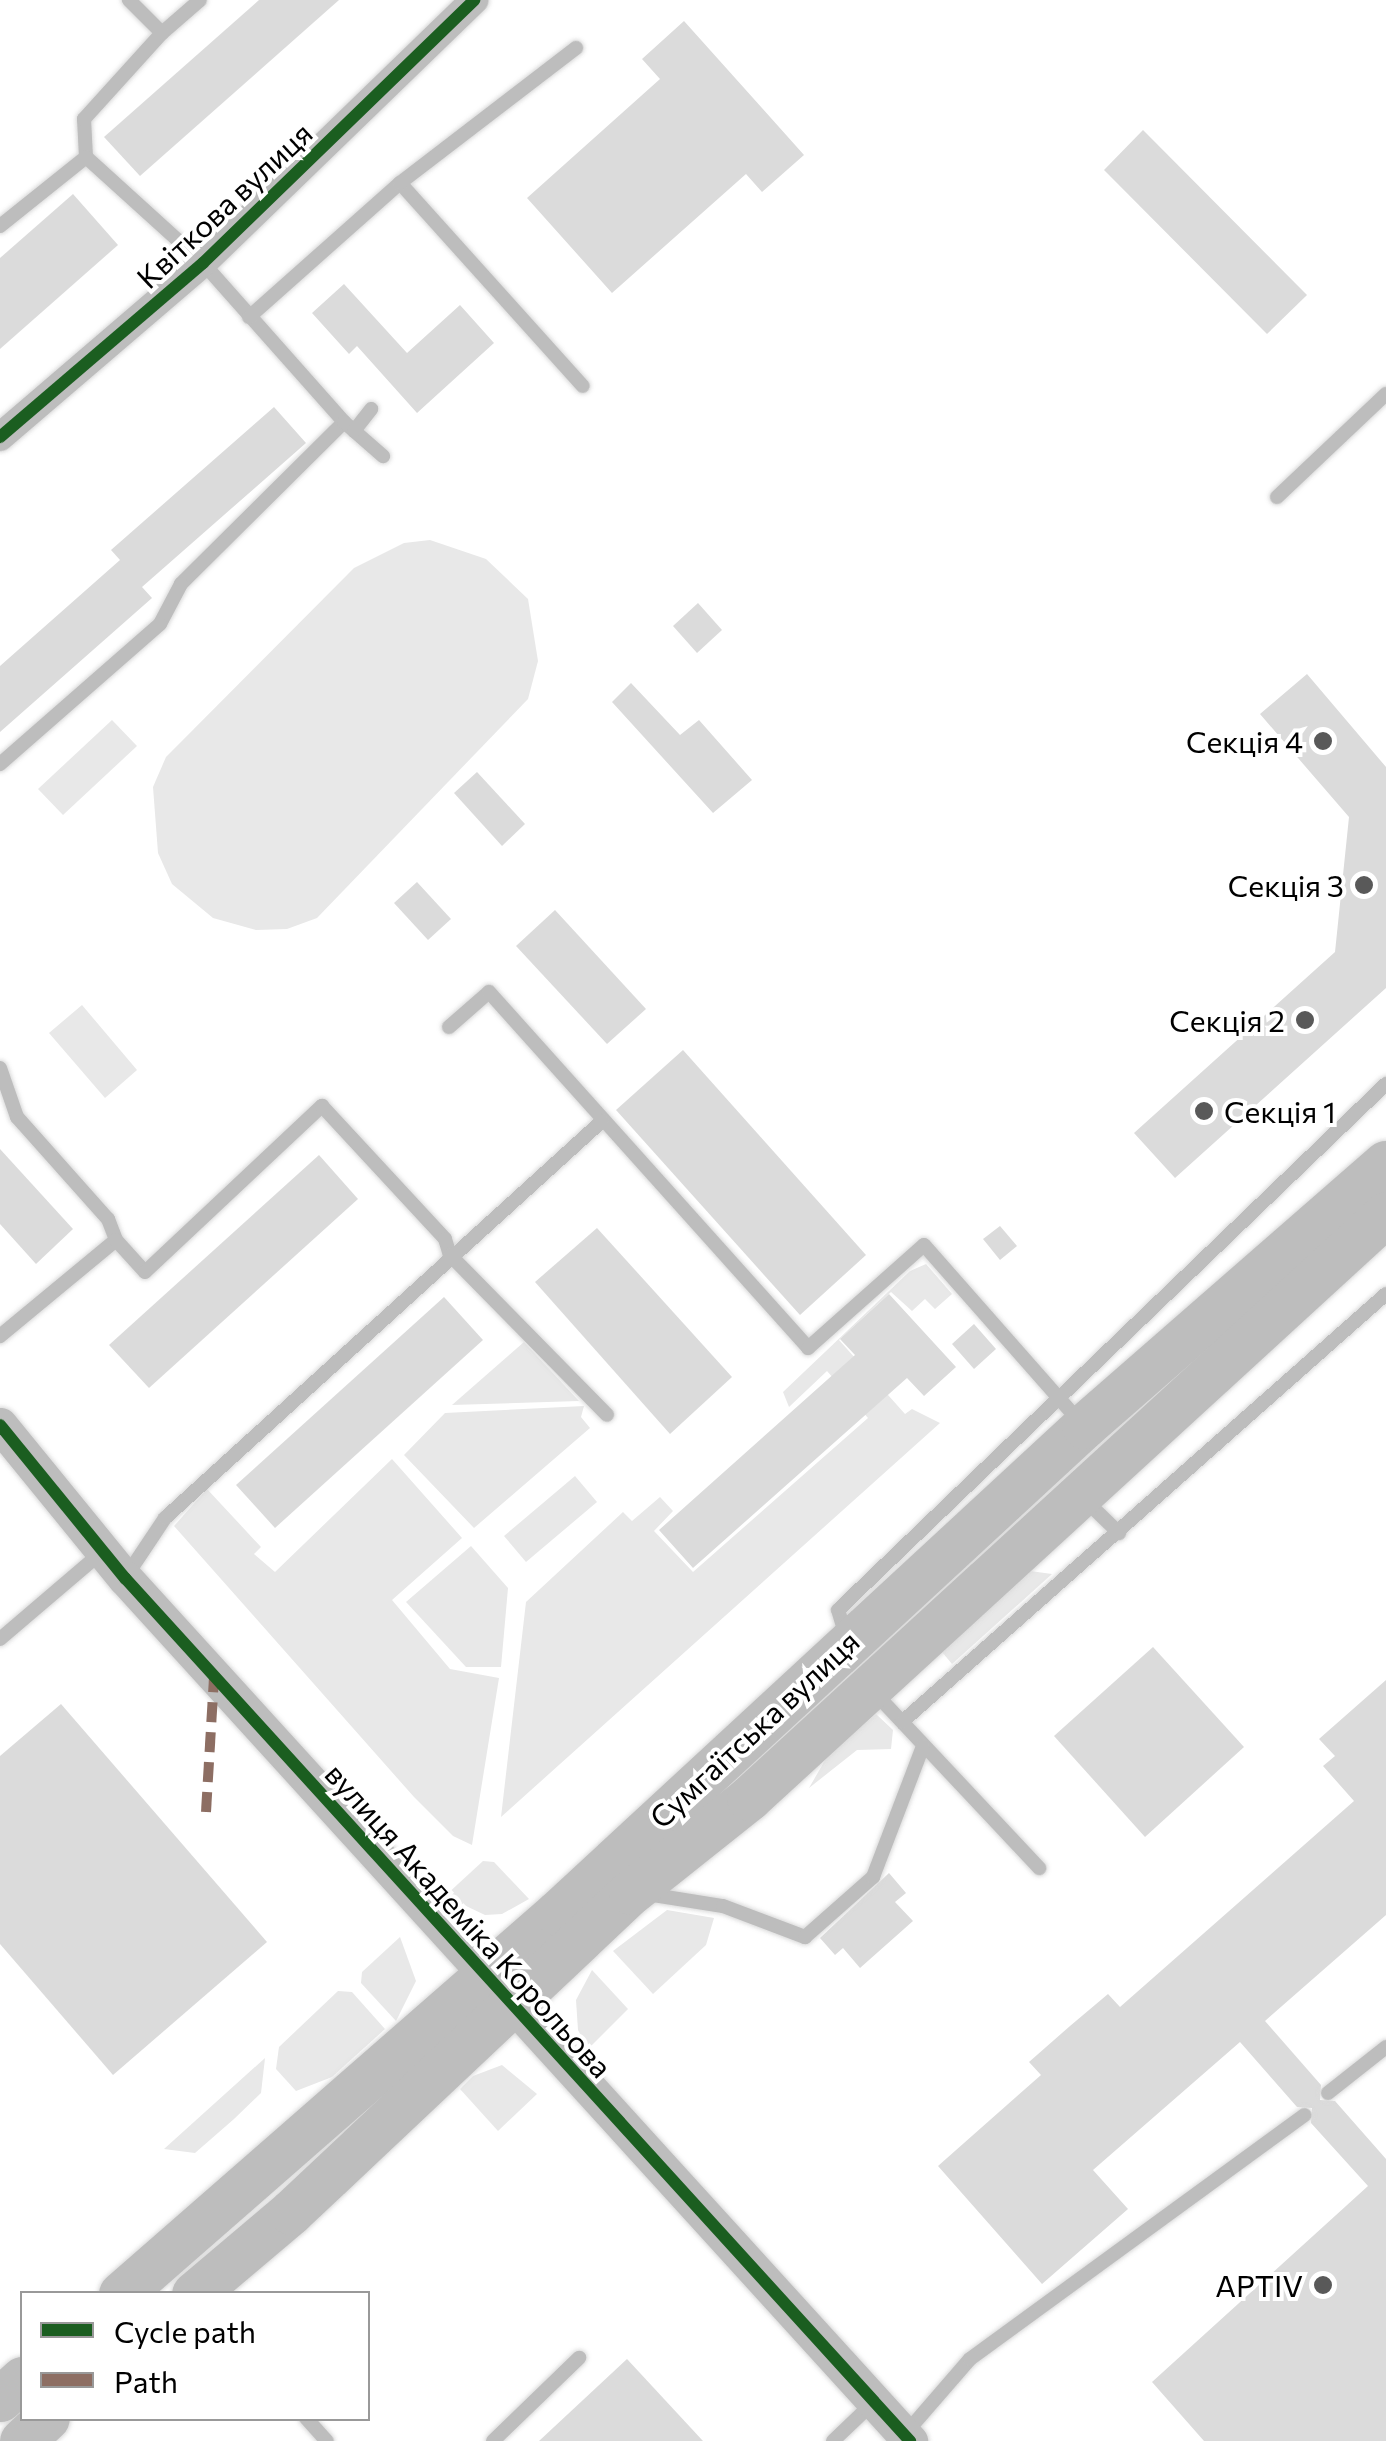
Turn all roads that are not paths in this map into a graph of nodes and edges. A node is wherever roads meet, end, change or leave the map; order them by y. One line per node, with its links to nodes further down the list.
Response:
1 (129, 0): 4 (lane)
2 (200, 0): 4 (lane)
3 (474, 0): 9 (street, Квіткова вулиця)
4 (162, 33): 6 (lane)
5 (576, 48): 7 (lane)
6 (86, 157): 8 (lane); 9 (lane)
7 (400, 184): 10 (lane); 11 (lane)
8 (0, 226)
9 (202, 263): 10 (lane); 15 (street, Квіткова вулиця)
10 (249, 317): 14 (lane)
11 (584, 386)
12 (1386, 394): 17 (lane)
13 (371, 409): 14 (lane)
14 (349, 426): 16 (lane); 18 (lane)
15 (0, 437)
16 (382, 456)
17 (1277, 496)
18 (0, 764)
19 (449, 1027): 22 (lane)
20 (0, 1068): 25 (lane)
21 (1386, 1084): 29 (lane)
22 (602, 1121): 26 (lane); 29 (lane)
23 (1386, 1163): 29 (main road, Сумгаїтська вулиця)
24 (1386, 1214): 32 (main road, Сумгаїтська вулиця)
25 (116, 1240): 26 (lane); 28 (lane)
26 (450, 1255): 30 (lane); 34 (lane)
27 (1386, 1294): 33 (lane)
28 (0, 1336)
29 (1070, 1410): 41 (main road, Сумгаїтська вулиця)
30 (607, 1415)
31 (0, 1425): 34 (street, вулиця Академіка Корольова)
32 (1080, 1495): 33 (lane); 36 (main road, Сумгаїтська вулиця)
33 (1119, 1533): 37 (lane)
34 (114, 1564): 35 (lane); 41 (street, вулиця Академіка Корольова)
35 (0, 1638)
36 (869, 1687): 37 (lane); 40 (main road, Сумгаїтська вулиця)
37 (902, 1722): 38 (lane)
38 (923, 1746): 39 (lane); 40 (lane)
39 (1039, 1868)
40 (631, 1892): 41 (main road, Сумгаїтська вулиця)
41 (499, 1989): 45 (main road, Сумгаїтська вулиця); 46 (main road, Сумгаїтська вулиця); 50 (street, вулиця Академіка Корольова)
42 (1386, 2046): 43 (lane)
43 (1328, 2094)
44 (1304, 2115): 53 (lane)
45 (125, 2291)
46 (196, 2291)
47 (579, 2358): 56 (lane)
48 (20, 2381): 49 (main road)
49 (0, 2399)
50 (874, 2401): 53 (street, вулиця Академіка Корольова); 57 (lane)
51 (44, 2421): 54 (main road)
52 (309, 2421): 55 (lane)
53 (907, 2438)
54 (22, 2441)
55 (328, 2441)
56 (494, 2441)
57 (832, 2441)

